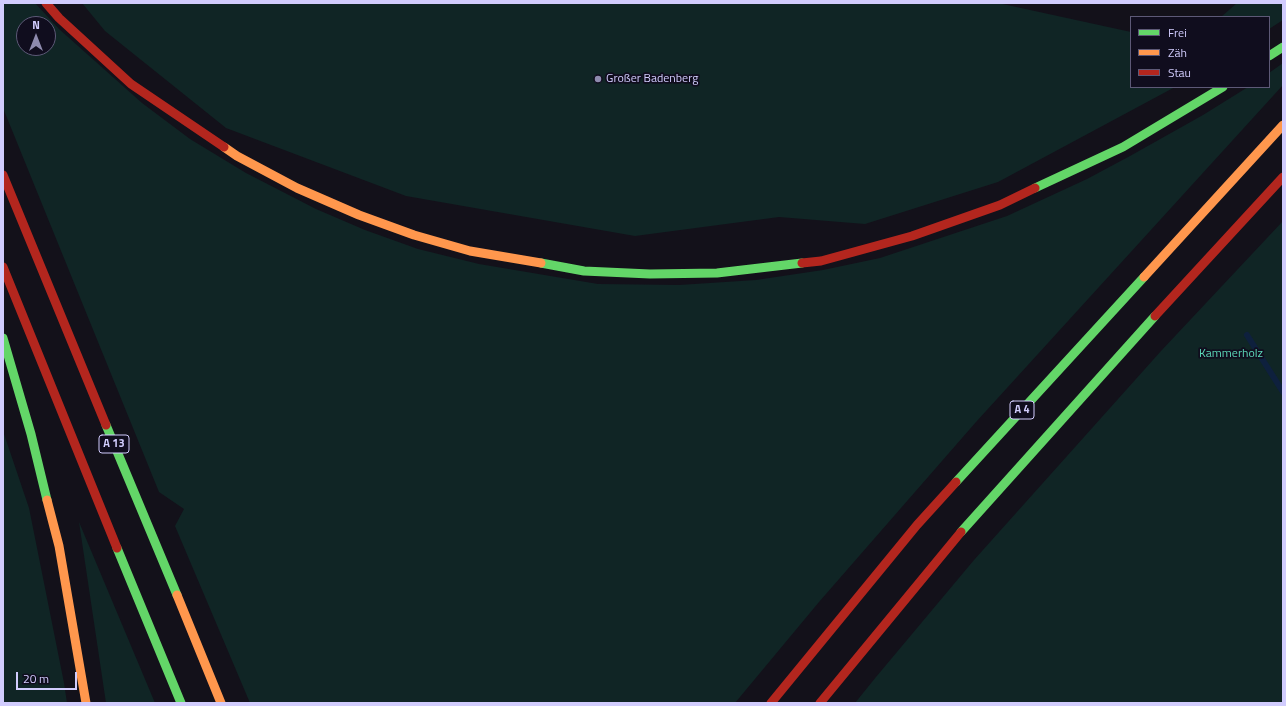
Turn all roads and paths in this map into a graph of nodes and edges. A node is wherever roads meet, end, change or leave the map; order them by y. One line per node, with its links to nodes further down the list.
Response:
1 (46, 3): 4 (highway)
2 (1283, 47): 3 (highway)
3 (1270, 55)
4 (1221, 88)
5 (1283, 125): 13 (highway, A 4)
6 (3, 175): 12 (highway, A 13)
7 (1283, 177): 14 (highway)
8 (3, 267): 11 (highway)
9 (3, 338): 10 (highway)
10 (86, 703)
11 (181, 703)
12 (221, 703)
13 (771, 703)
14 (820, 703)

